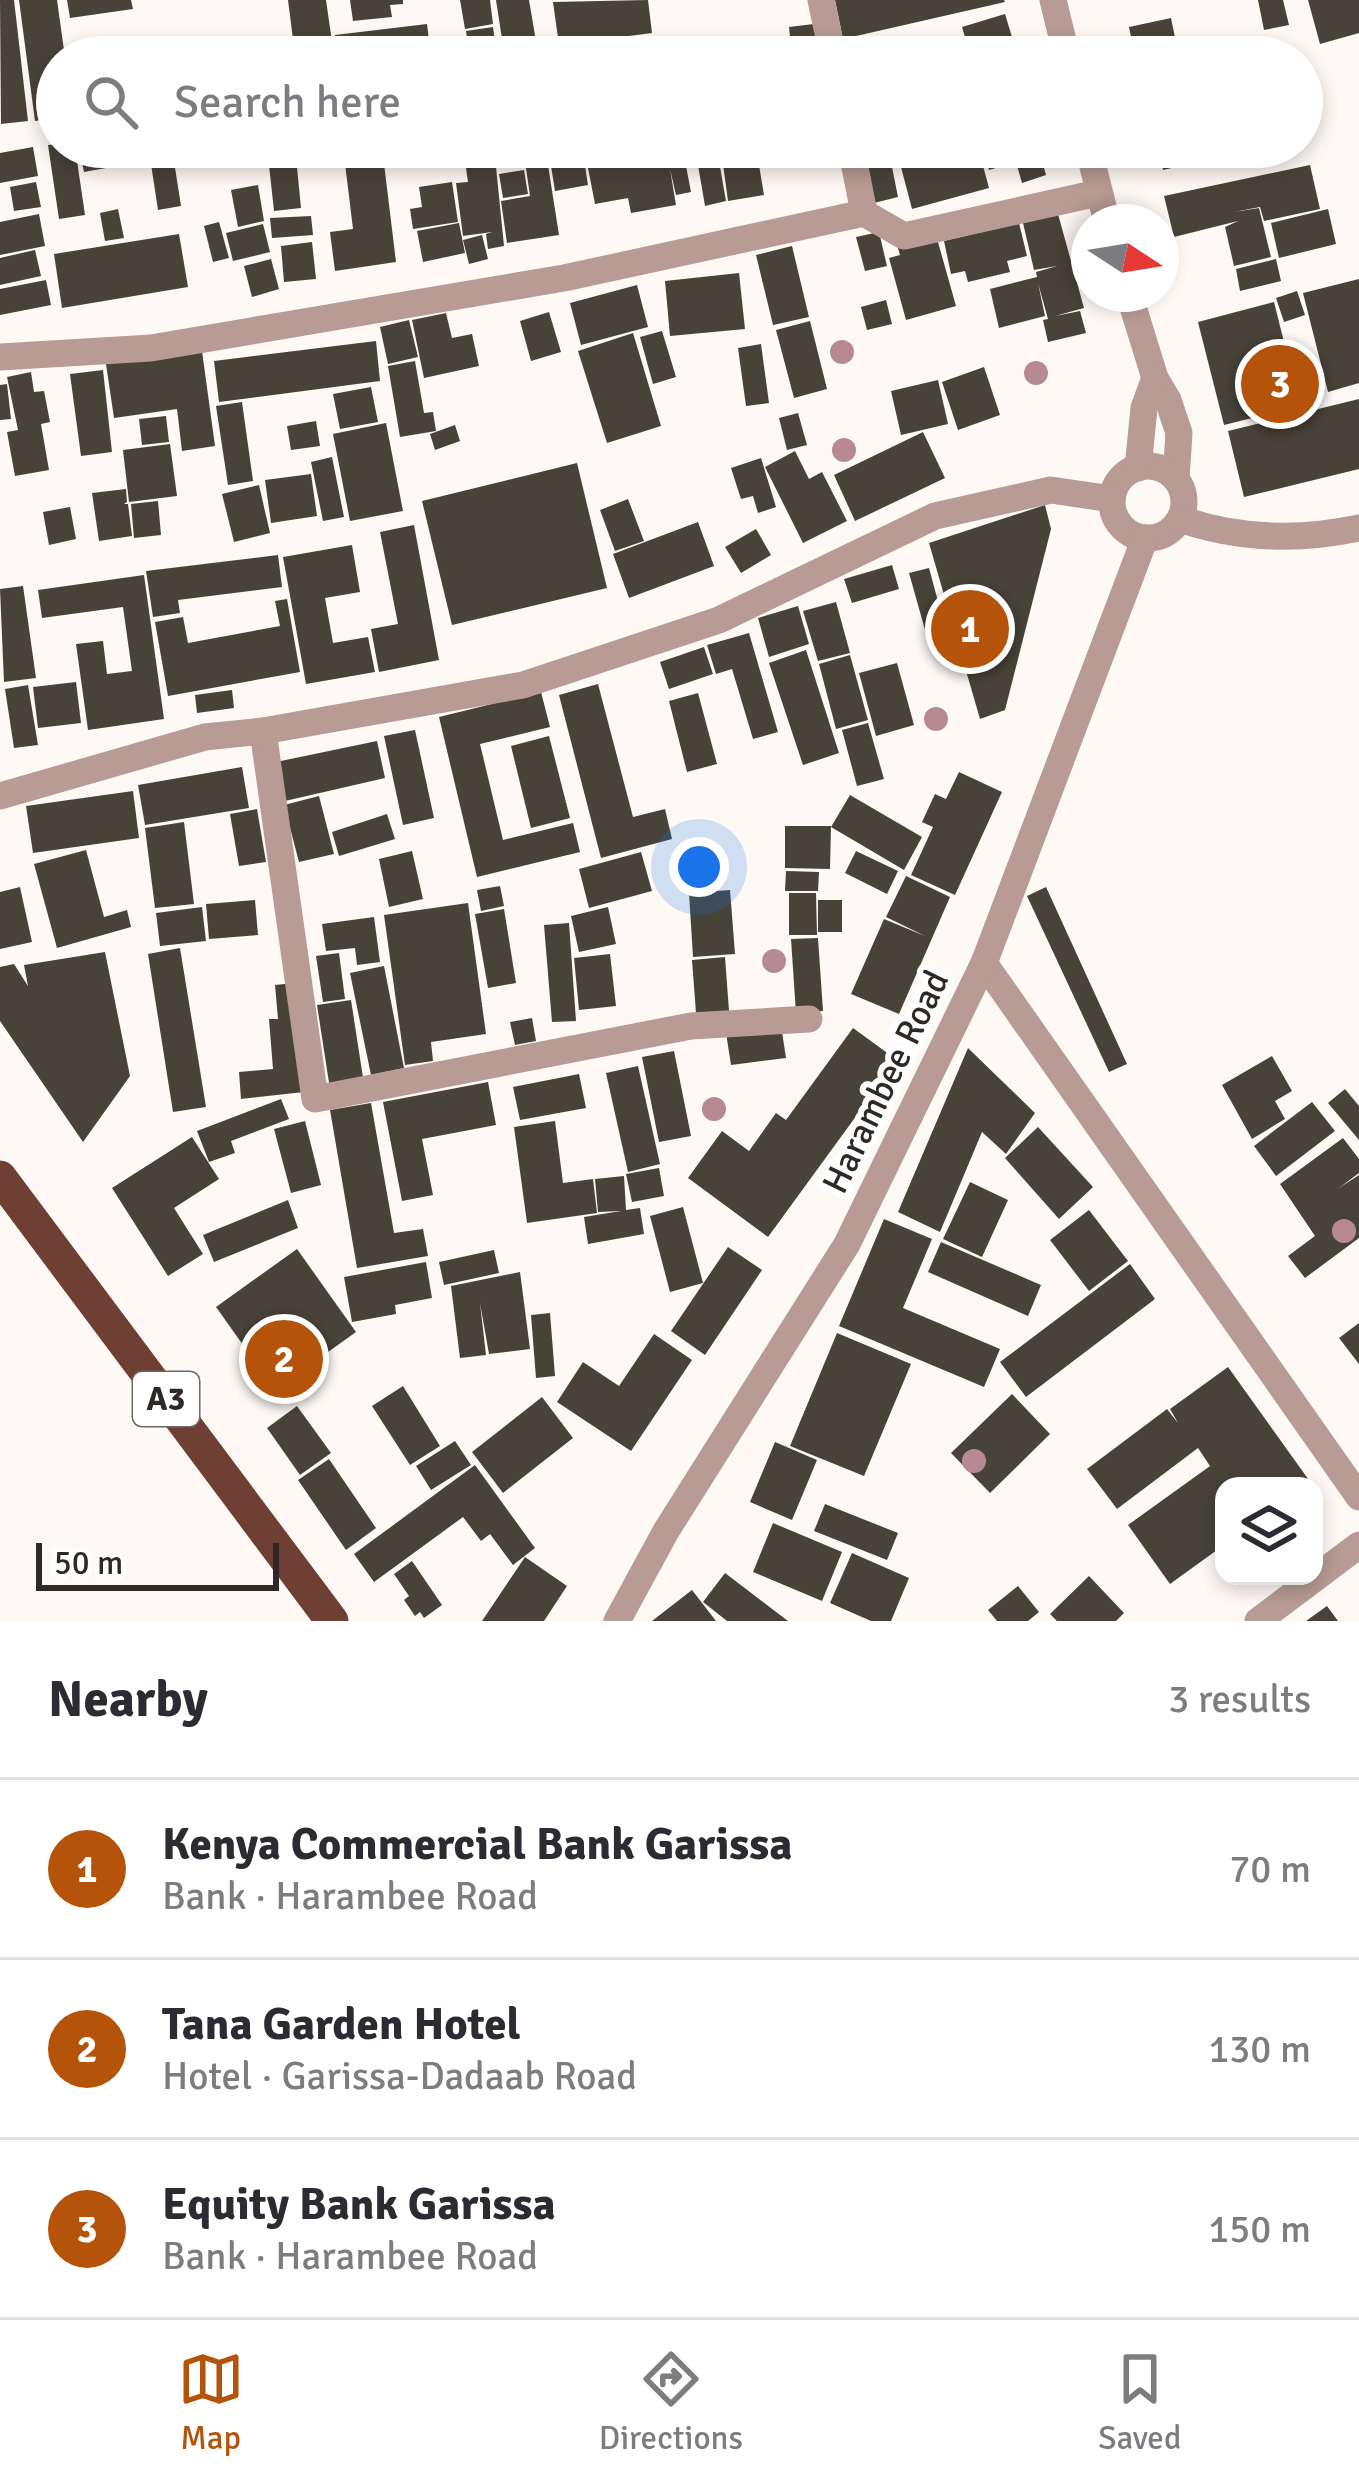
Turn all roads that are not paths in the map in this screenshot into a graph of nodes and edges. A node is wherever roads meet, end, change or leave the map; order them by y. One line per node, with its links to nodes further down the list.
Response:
1 (821, 0): 3 (street)
2 (1054, 0): 4 (street)
3 (829, 36)
4 (1062, 36)
5 (855, 168): 9 (street)
6 (1093, 168): 7 (street)
7 (1098, 193): 8 (street); 9 (street)
8 (1101, 204)
9 (864, 213): 11 (street)
10 (1135, 312): 12 (street)
11 (0, 357)
12 (1155, 377): 13 (street); 14 (street)
13 (1138, 468): 14 (street); 15 (street)
14 (1175, 479): 16 (street)
15 (1112, 499): 18 (street); 19 (street)
16 (1180, 519): 17 (street); 18 (street)
17 (1359, 528)
18 (1145, 538): 21 (street, Harambee Road)
19 (263, 731): 20 (street); 22 (street)
20 (0, 796)
21 (984, 963): 24 (street); 27 (street, Harambee Road)
22 (809, 1018)
23 (0, 1177): 26 (highway, A3)
24 (1359, 1498)
25 (1359, 1545): 28 (street)
26 (332, 1621)
27 (617, 1621)
28 (1258, 1621)

